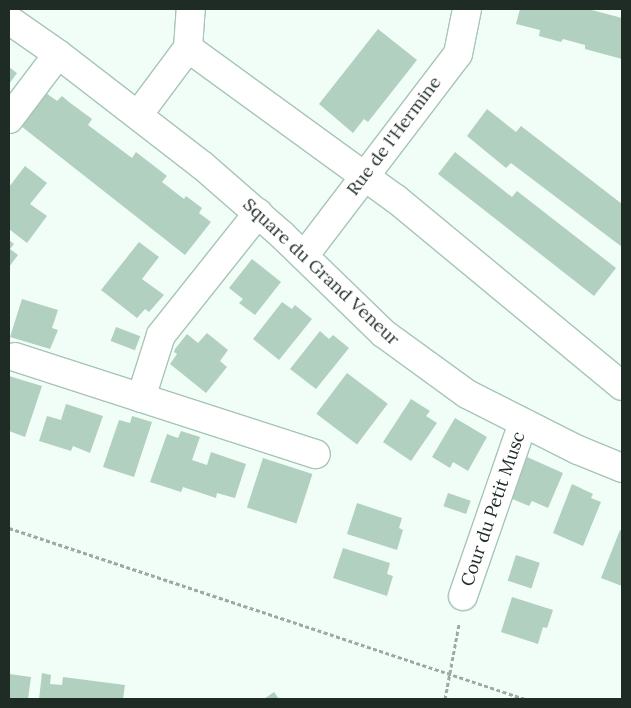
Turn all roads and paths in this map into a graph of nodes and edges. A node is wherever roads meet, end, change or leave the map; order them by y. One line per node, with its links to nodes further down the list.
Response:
1 (191, 9): 4 (street)
2 (467, 9): 8 (street, Rue de l'Hermine)
3 (9, 20): 5 (street, Square du Grand Veneur)
4 (188, 48): 6 (street); 8 (street)
5 (58, 54): 6 (street, Square du Grand Veneur); 7 (street)
6 (138, 115): 9 (street, Square du Grand Veneur)
7 (9, 120)
8 (364, 176): 10 (street, Rue de l'Hermine); 12 (street)
9 (258, 213): 10 (street, Square du Grand Veneur); 13 (street)
10 (304, 256): 14 (street, Square du Grand Veneur)
11 (15, 357): 13 (street)
12 (622, 386)
13 (141, 398): 15 (street)
14 (523, 423): 16 (street, Square du Grand Veneur); 18 (street, Cour du Petit Musc)
15 (316, 454)
16 (622, 468)
17 (9, 528): 19 (path)
18 (464, 596): 19 (path)
19 (450, 674): 20 (path); 21 (path)
20 (446, 699)
21 (525, 699)

